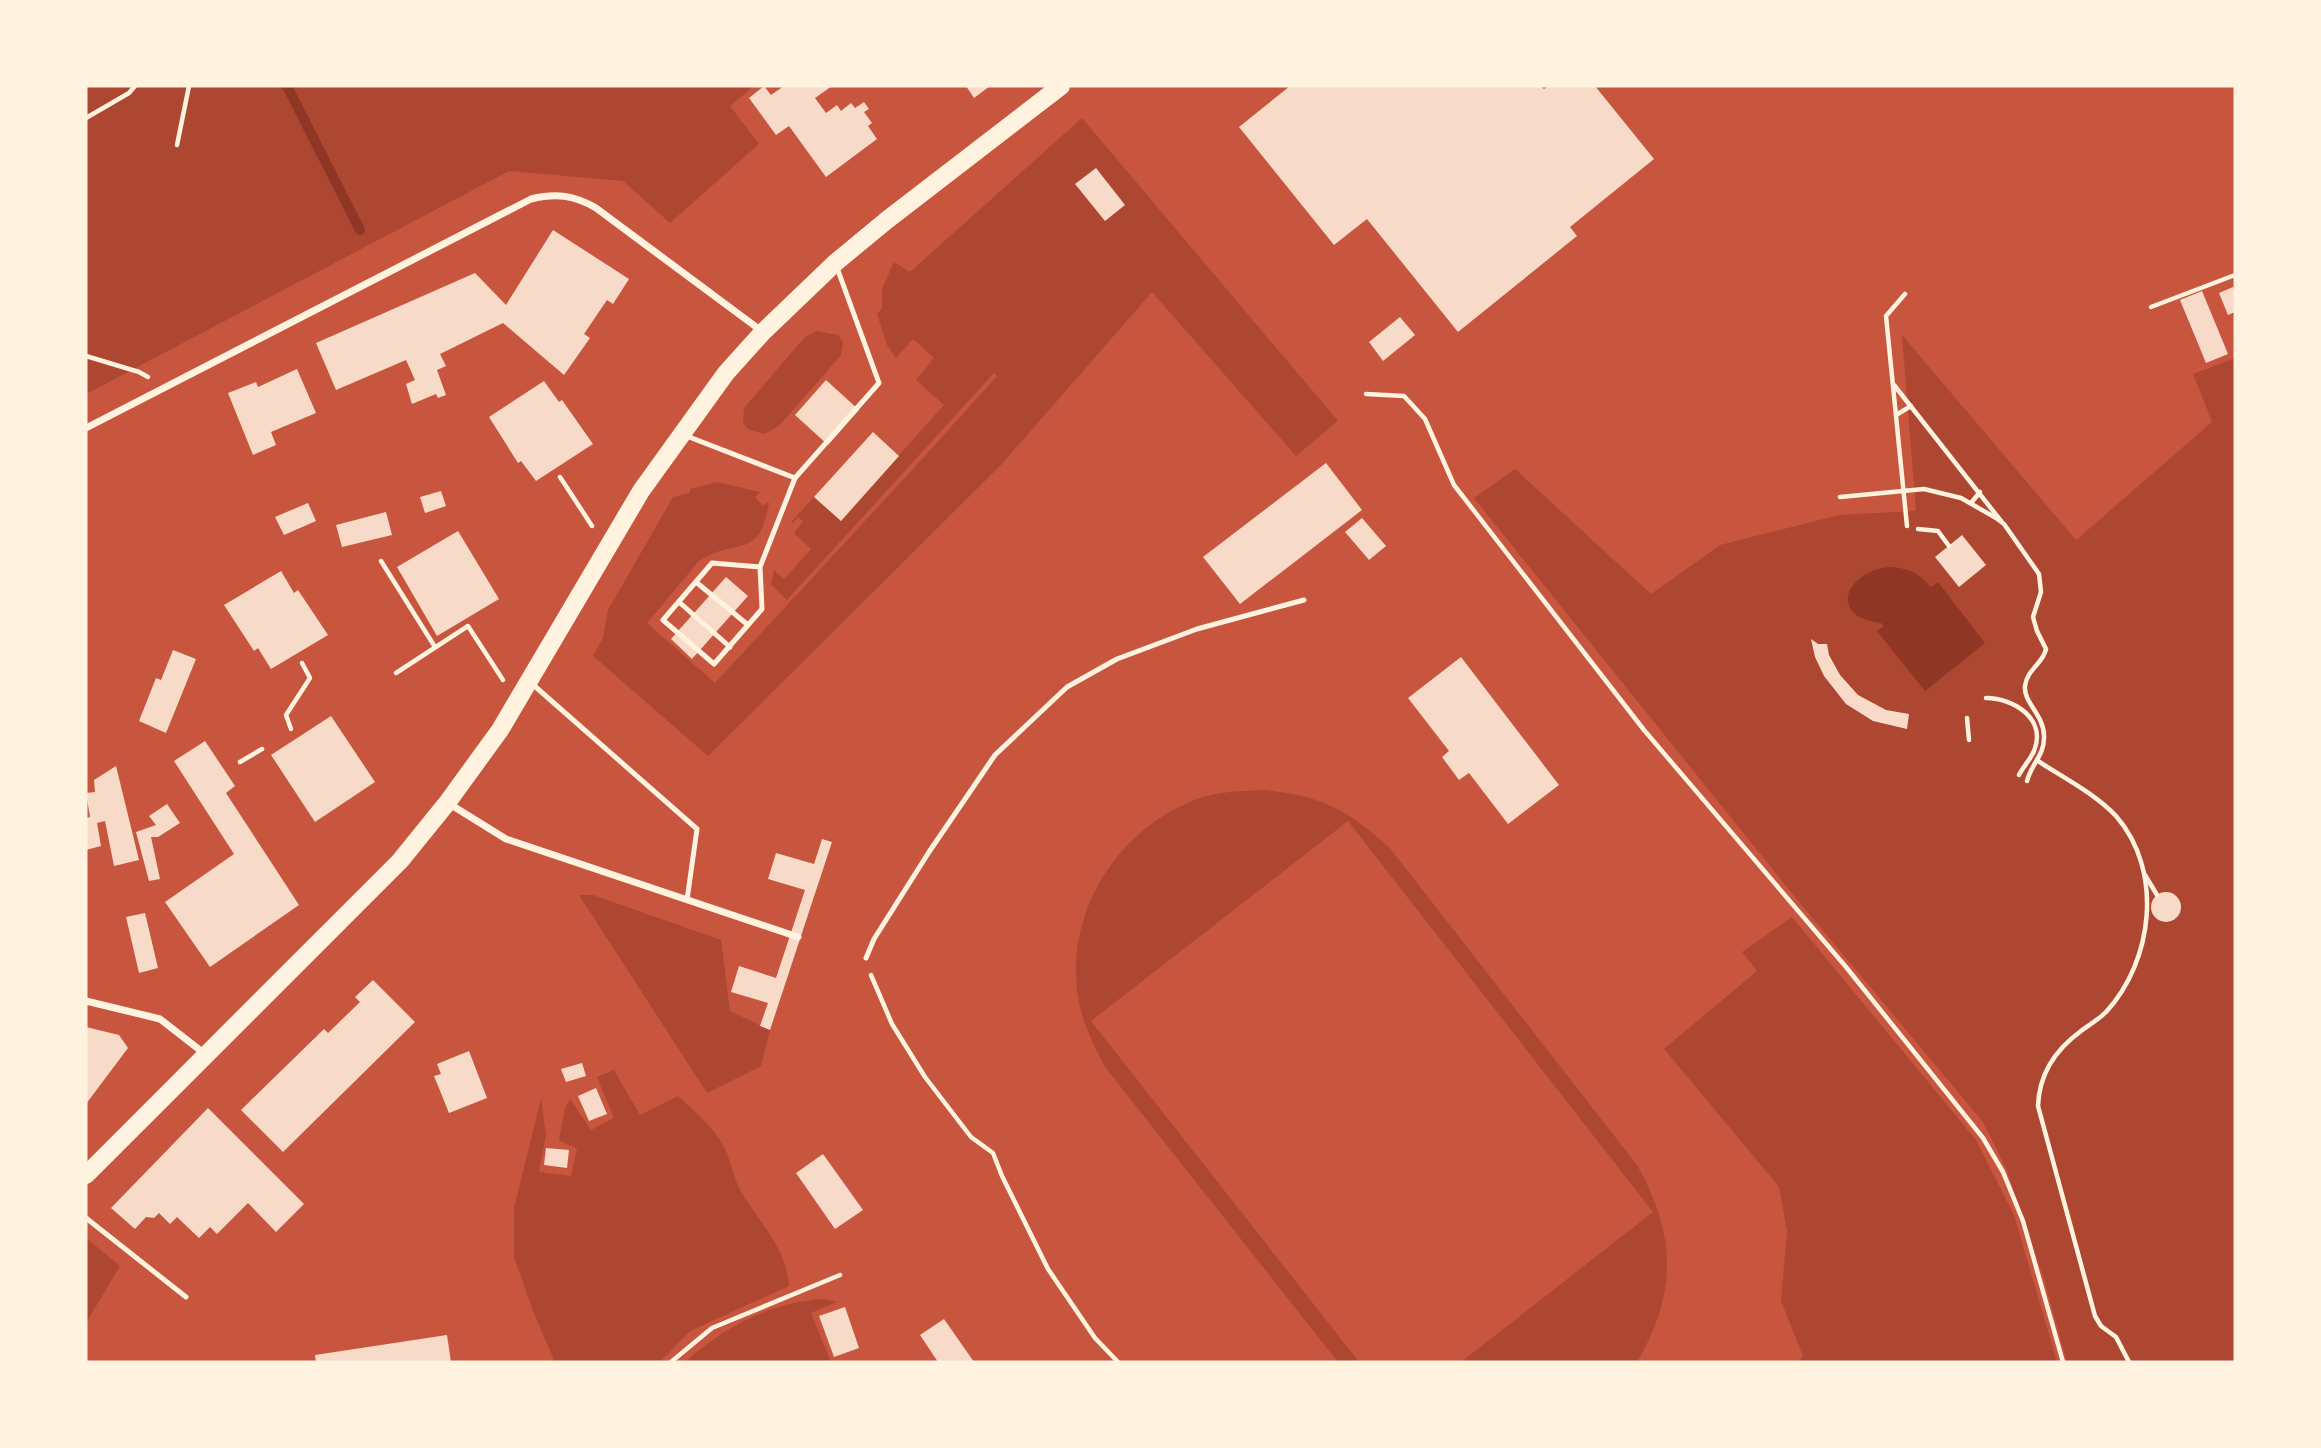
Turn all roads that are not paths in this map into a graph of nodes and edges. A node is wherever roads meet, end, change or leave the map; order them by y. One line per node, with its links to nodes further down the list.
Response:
1 (1061, 86): 2 (main road)
2 (835, 263): 3 (main road); 6 (lane)
3 (763, 332): 4 (street); 5 (main road)
4 (86, 428)
5 (681, 433): 6 (lane); 13 (main road)
6 (795, 478): 7 (lane)
7 (760, 568): 8 (lane); 11 (lane)
8 (696, 582): 10 (lane); 11 (lane)
9 (1304, 600): 17 (lane)
10 (679, 602): 12 (lane); 12 (lane)
11 (748, 625): 12 (lane)
12 (730, 646)
13 (530, 681): 14 (main road); 15 (lane)
14 (447, 803): 15 (street); 19 (main road)
15 (687, 900): 16 (street)
16 (798, 937)
17 (866, 958)
18 (86, 1002): 19 (street)
19 (205, 1054): 20 (main road)
20 (86, 1175)
21 (86, 1217): 22 (lane)
22 (186, 1297)

